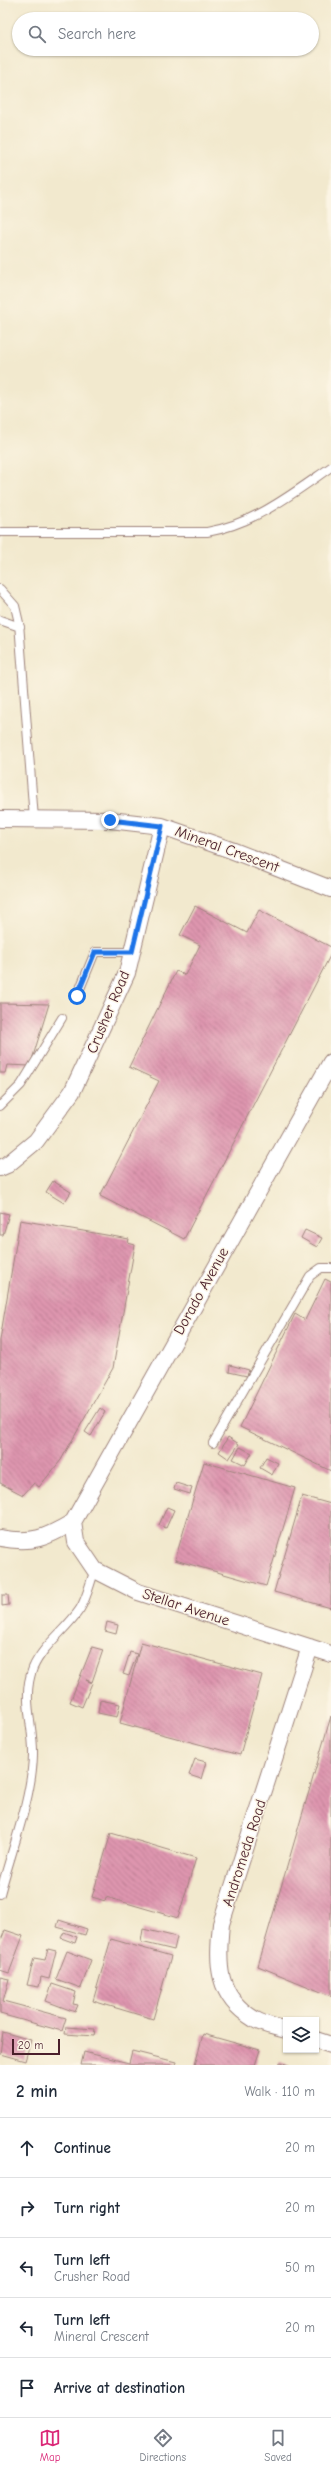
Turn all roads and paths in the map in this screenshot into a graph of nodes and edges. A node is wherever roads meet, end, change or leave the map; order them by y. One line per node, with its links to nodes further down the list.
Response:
1 (331, 467): 2 (lane)
2 (0, 532)
3 (0, 590): 5 (lane)
4 (0, 620): 5 (lane)
5 (20, 627): 7 (lane)
6 (0, 819): 7 (street, Mineral Crescent)
7 (34, 819): 8 (street, Mineral Crescent)
8 (162, 826): 9 (street, Mineral Crescent); 10 (street, Crusher Road)
9 (331, 890)
10 (132, 952): 11 (lane); 15 (street, Crusher Road)
11 (77, 996)
12 (62, 1018): 14 (lane)
13 (331, 1062): 18 (street, Dorado Avenue)
14 (0, 1106)
15 (0, 1168)
16 (331, 1268): 17 (lane)
17 (213, 1443)
18 (73, 1522): 19 (street); 20 (street, Stellar Avenue)
19 (0, 1538)
20 (95, 1570): 21 (street, Stellar Avenue); 23 (lane)
21 (310, 1647): 22 (street, Stellar Avenue); 24 (street, Andromeda Road)
22 (331, 1654)
23 (0, 1894)
24 (283, 2029)
25 (319, 2041): 26 (street)
26 (331, 2045)

